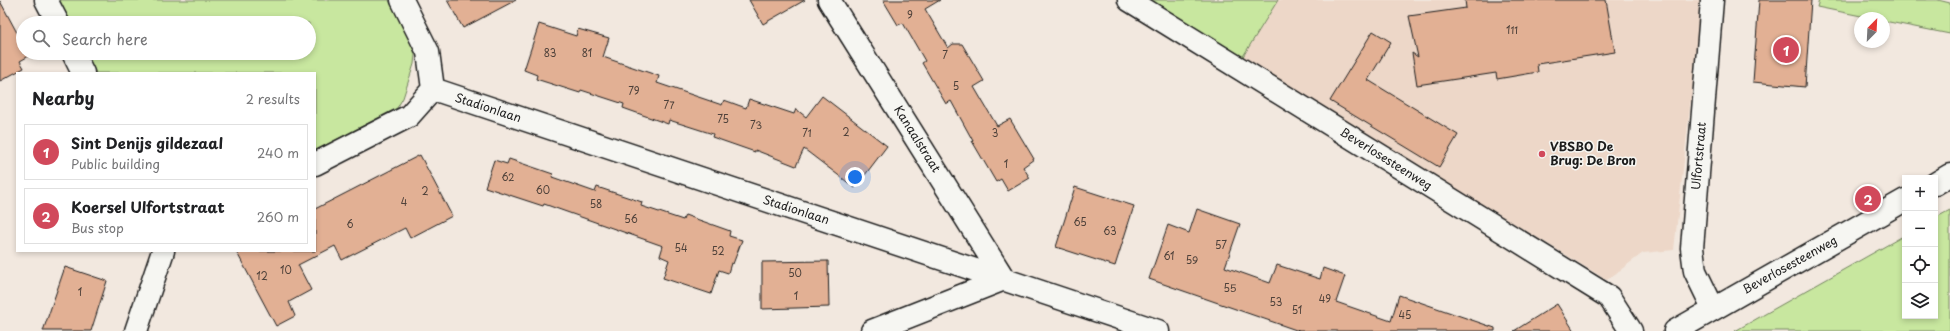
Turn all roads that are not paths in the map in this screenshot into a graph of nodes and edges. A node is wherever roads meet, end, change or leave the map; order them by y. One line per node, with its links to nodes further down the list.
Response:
1 (46, 0): 6 (street)
2 (402, 0): 9 (street)
3 (829, 0): 15 (street, Kanaalstraat)
4 (1129, 0): 20 (street, Beverlosesteenweg)
5 (1712, 0): 16 (street, Ulfortstraat)
6 (54, 16)
7 (76, 60): 8 (street)
8 (82, 72)
9 (433, 89): 10 (street); 15 (street, Stadionlaan)
10 (316, 163)
11 (1950, 175): 12 (street)
12 (1938, 182)
13 (1902, 202): 16 (street, Beverlosesteenweg)
14 (163, 252): 17 (street)
15 (1004, 279): 18 (street); 19 (street, Stadionlaan)
16 (1713, 308): 21 (street, Beverlosesteenweg)
17 (136, 331)
18 (872, 331)
19 (1158, 331)
20 (1631, 331)
21 (1675, 331)

